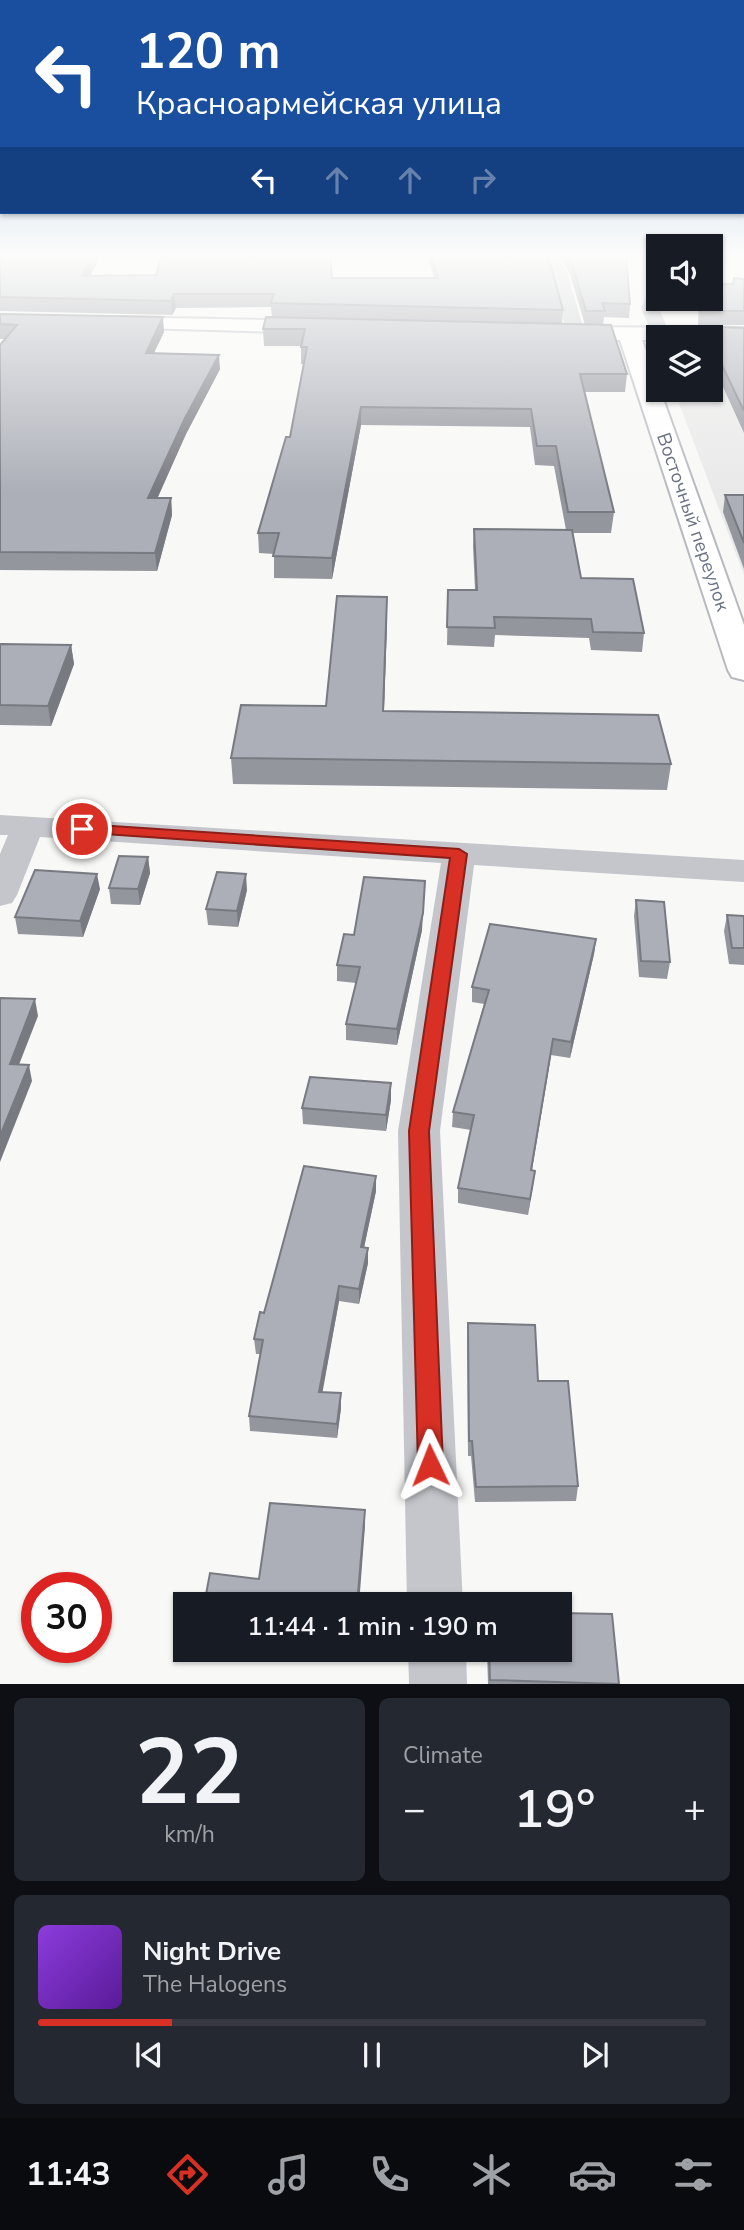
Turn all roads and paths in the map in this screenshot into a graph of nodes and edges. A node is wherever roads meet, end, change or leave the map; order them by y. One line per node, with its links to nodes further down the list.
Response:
1 (629, 334): 2 (street, Восточный переулок)
2 (744, 670)
3 (14, 825): 4 (street); 6 (street)
4 (459, 854): 5 (street); 7 (street)
5 (744, 871)
6 (0, 895)
7 (435, 1592)
8 (437, 1662): 9 (street)
9 (438, 1684)

